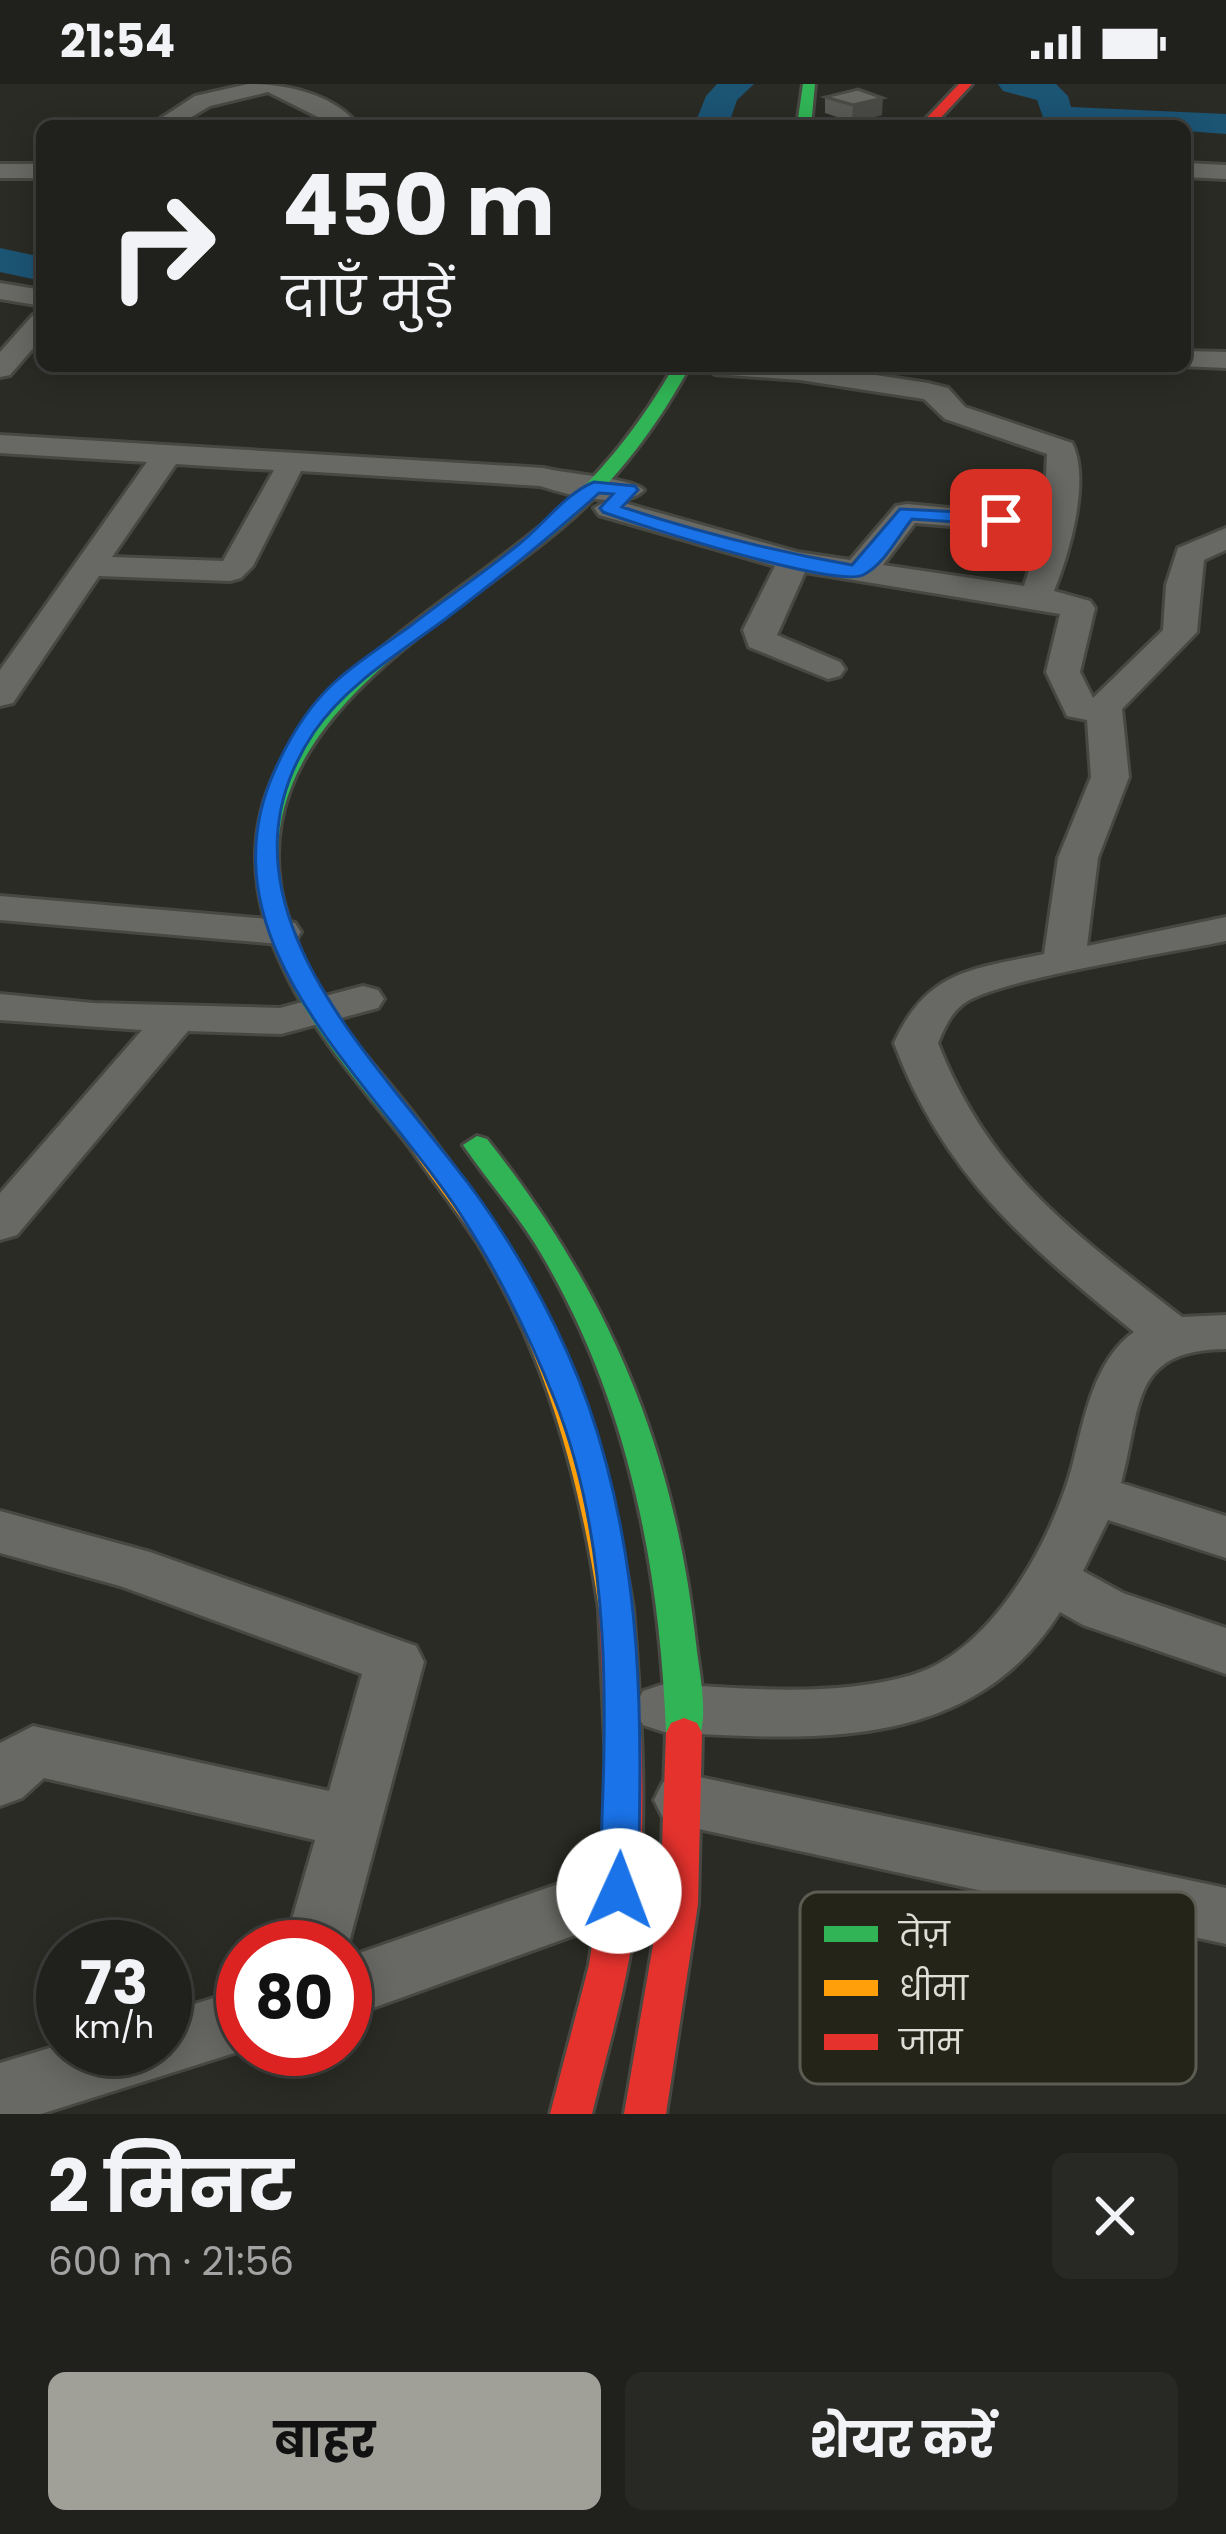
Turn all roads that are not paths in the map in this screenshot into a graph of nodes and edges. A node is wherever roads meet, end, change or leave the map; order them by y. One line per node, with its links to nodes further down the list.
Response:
1 (808, 84): 6 (main road)
2 (273, 85): 4 (street); 5 (street)
3 (947, 90): 7 (main road); 8 (main road)
4 (170, 120)
5 (343, 120)
6 (805, 120)
7 (910, 120)
8 (930, 120)
9 (1191, 167): 10 (street)
10 (1226, 169)
11 (0, 171): 12 (street)
12 (36, 171)
13 (1191, 188): 14 (street)
14 (1226, 188)
15 (0, 291): 16 (street)
16 (36, 297)
17 (36, 328): 20 (street)
18 (1191, 359): 19 (street)
19 (1226, 360)
20 (0, 369)
21 (678, 372): 27 (main road)
22 (710, 372): 27 (main road)
23 (806, 372): 33 (street)
24 (0, 449): 25 (street); 27 (street)
25 (161, 464): 26 (street); 31 (street)
26 (287, 473): 27 (street); 31 (street)
27 (600, 493): 30 (street); 36 (main road); 40 (main road)
28 (1035, 524): 32 (street)
29 (1226, 538): 37 (street)
30 (794, 561): 32 (street); 34 (street)
31 (94, 566): 35 (street)
32 (855, 571): 33 (street)
33 (1038, 598): 37 (street)
34 (828, 669)
35 (0, 695)
36 (364, 710)
37 (1105, 713): 41 (street)
38 (0, 908): 40 (street)
39 (1226, 928): 41 (street)
40 (280, 932): 44 (main road)
41 (1064, 962): 48 (street)
42 (362, 996): 44 (street)
43 (0, 1007): 45 (street)
44 (321, 1010): 45 (street); 54 (main road)
45 (176, 1018): 47 (street)
46 (461, 1125): 55 (main road)
47 (0, 1224)
48 (1200, 1335): 49 (street)
49 (1091, 1494): 51 (street); 52 (street)
50 (0, 1532): 58 (street)
51 (1226, 1537)
52 (1049, 1579): 53 (street); 55 (street)
53 (1226, 1651)
54 (625, 1707): 55 (street); 60 (main road)
55 (687, 1710): 57 (main road)
56 (0, 1780): 58 (street)
57 (685, 1800): 59 (street); 64 (main road)
58 (347, 1821): 63 (street)
59 (1114, 1892)
60 (617, 1908): 64 (main road); 65 (street); 68 (main road)
61 (1196, 1910): 62 (street)
62 (1226, 1916)
63 (323, 1920)
64 (678, 1930): 69 (main road)
65 (372, 1980)
66 (61, 2076): 67 (street)
67 (0, 2095)
68 (571, 2114)
69 (645, 2114)

